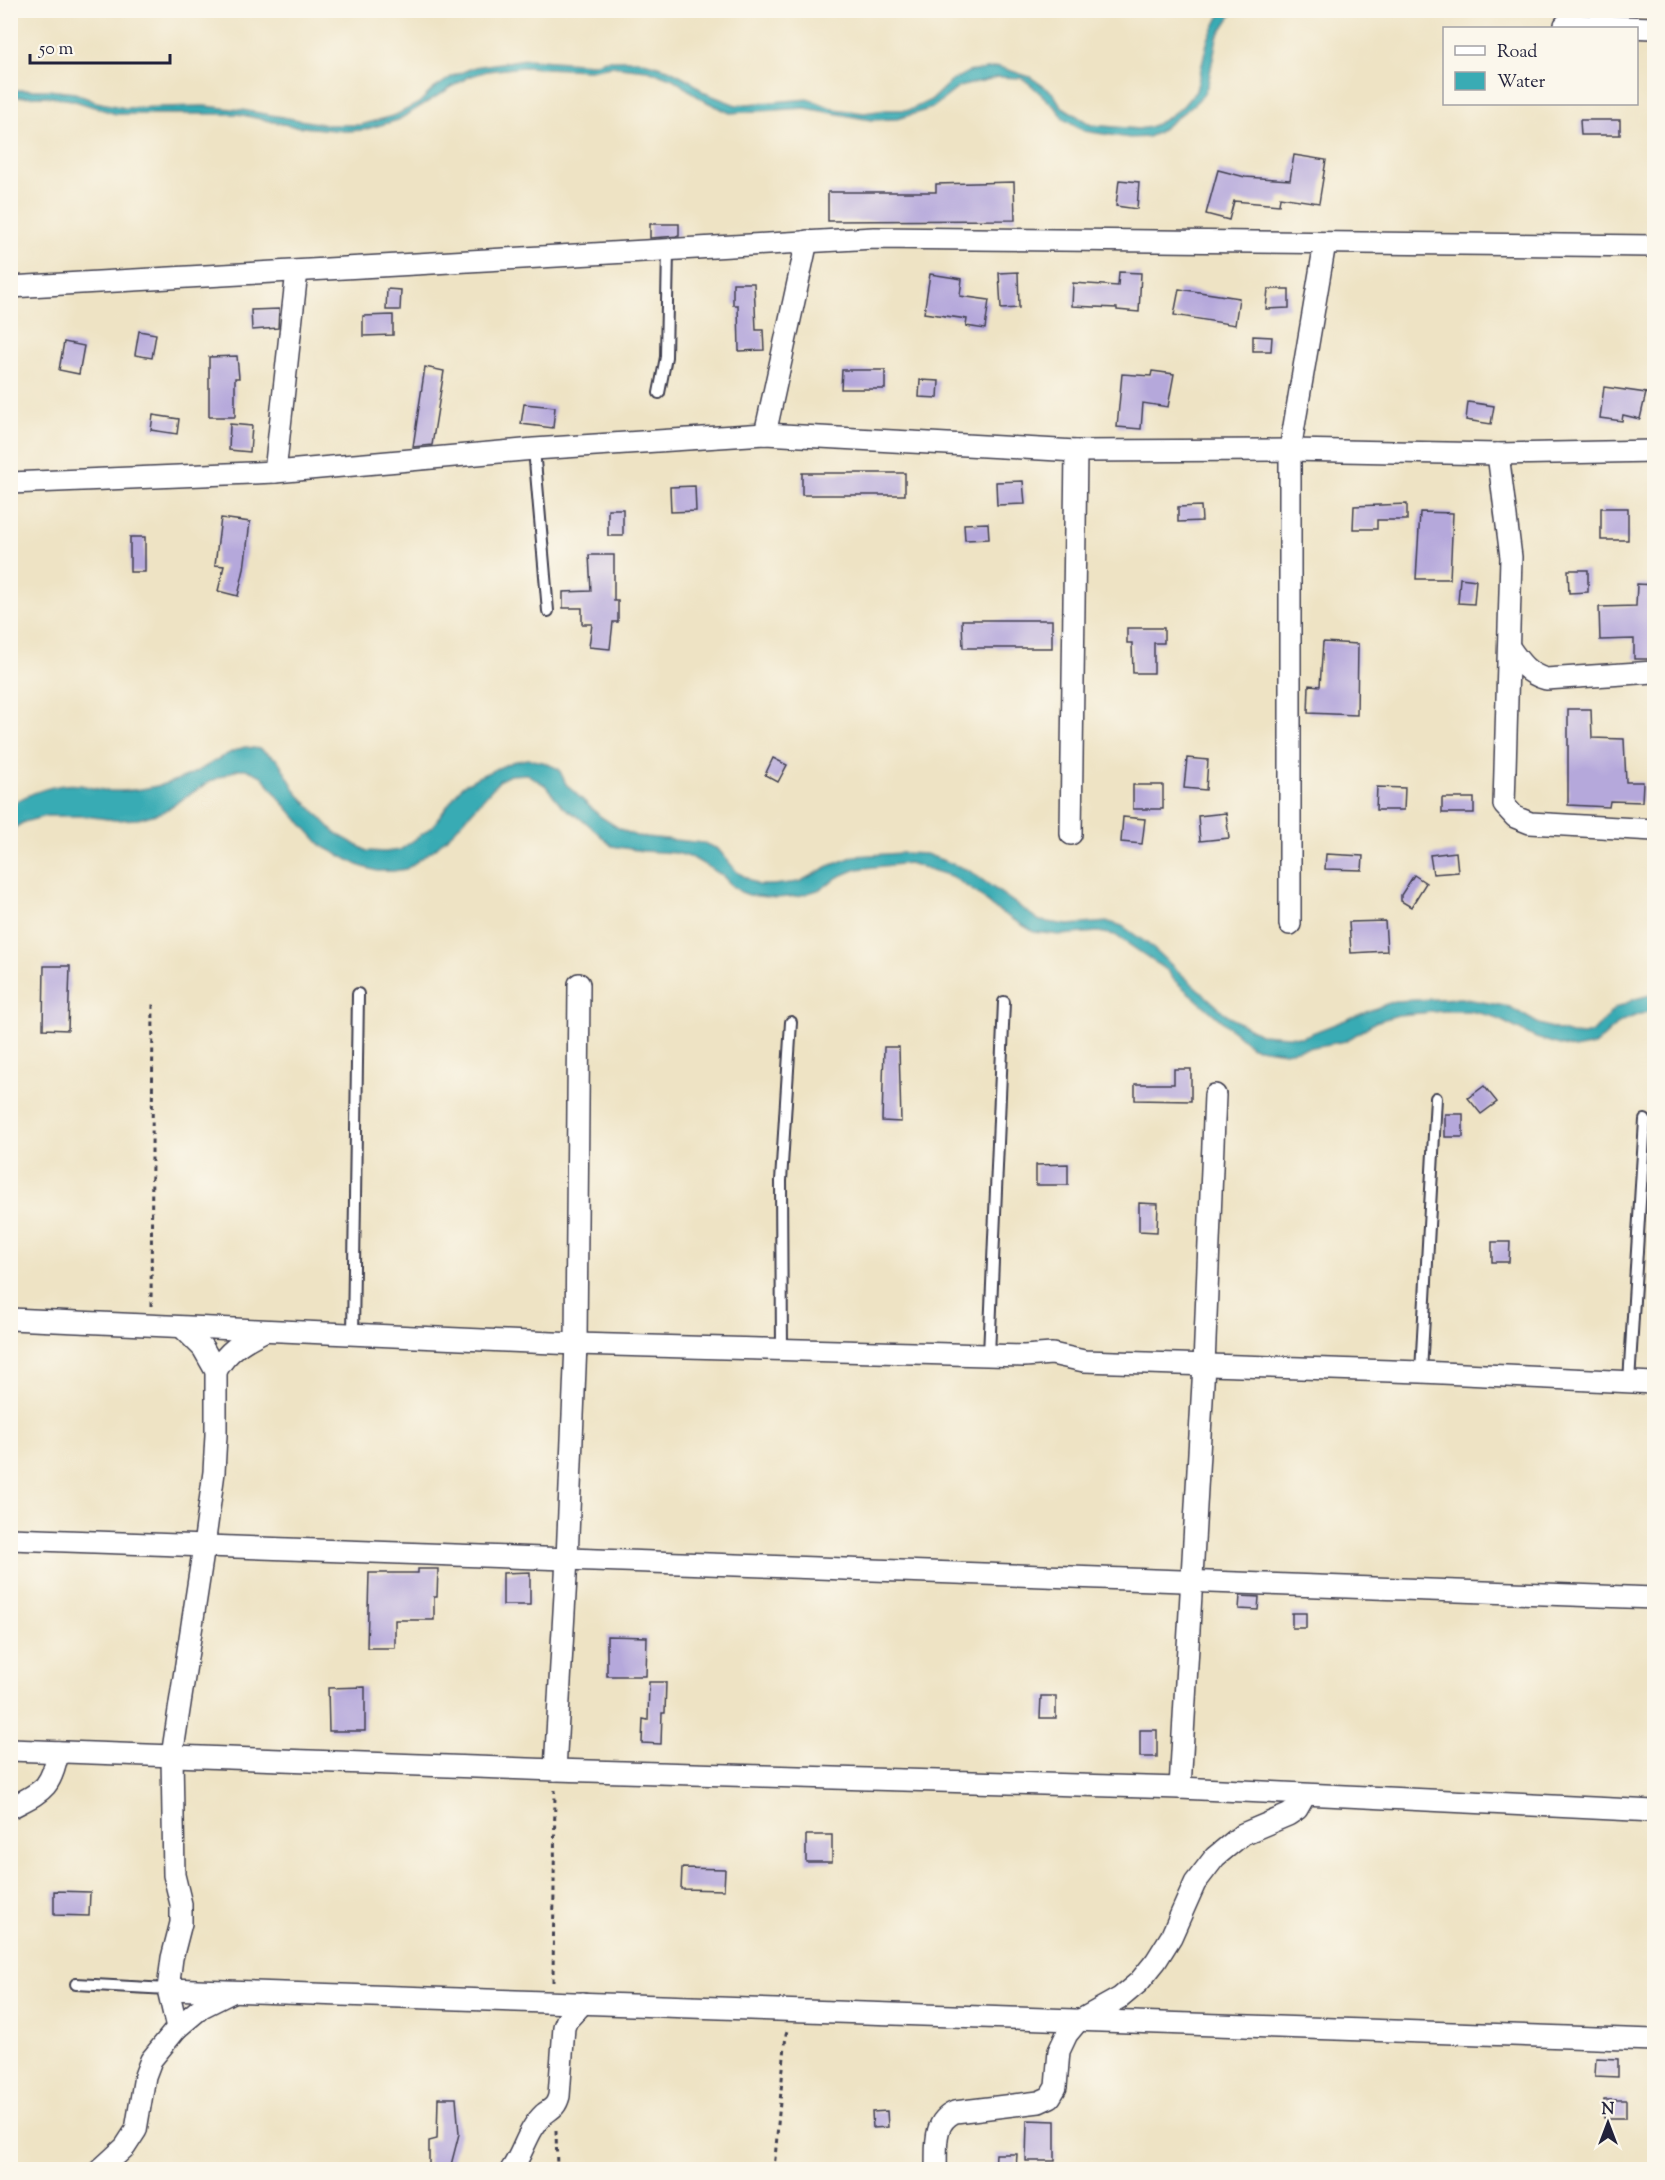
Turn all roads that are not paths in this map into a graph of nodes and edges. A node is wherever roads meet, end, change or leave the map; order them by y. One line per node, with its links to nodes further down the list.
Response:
1 (1565, 25): 2 (street)
2 (1624, 27)
3 (1638, 27): 4 (street)
4 (1654, 28)
5 (807, 241): 6 (street); 8 (street); 12 (street)
6 (1325, 243): 7 (street); 14 (street)
7 (1654, 246)
8 (668, 249): 9 (street); 11 (lane)
9 (297, 271): 10 (street); 18 (street)
10 (10, 287)
11 (659, 393)
12 (765, 434): 13 (street); 16 (street)
13 (534, 449): 18 (street); 20 (lane)
14 (1290, 450): 16 (street); 17 (street); 25 (street)
15 (1654, 451): 17 (street)
16 (1076, 452): 24 (street)
17 (1498, 454): 21 (street)
18 (275, 472): 19 (street)
19 (10, 483)
20 (548, 611)
21 (1509, 647): 22 (street); 23 (street)
22 (1654, 672)
23 (1654, 831)
24 (1071, 834)
25 (1290, 924)
26 (579, 984): 37 (street)
27 (358, 994): 36 (lane)
28 (1004, 1002): 39 (lane)
29 (791, 1022): 38 (lane)
30 (1215, 1095): 40 (street)
31 (1436, 1098): 42 (lane)
32 (1645, 1120): 43 (lane)
33 (10, 1319): 34 (street)
34 (183, 1328): 35 (street); 41 (street)
35 (264, 1332): 36 (street); 41 (street)
36 (353, 1335): 37 (street)
37 (576, 1344): 38 (street); 47 (street)
38 (782, 1350): 39 (street)
39 (989, 1355): 40 (street)
40 (1204, 1365): 42 (street); 48 (street)
41 (216, 1371): 46 (street)
42 (1421, 1372): 43 (street)
43 (1629, 1382): 44 (street)
44 (1654, 1383)
45 (10, 1539): 46 (street)
46 (204, 1546): 47 (street); 52 (street)
47 (567, 1559): 48 (street); 53 (street)
48 (1192, 1580): 49 (street); 54 (street)
49 (1654, 1598)
50 (10, 1750): 51 (street)
51 (58, 1752): 52 (street); 56 (street)
52 (172, 1756): 53 (street); 59 (street)
53 (555, 1770): 54 (street)
54 (1180, 1788): 55 (street)
55 (1305, 1795): 57 (street); 62 (street)
56 (10, 1808)
57 (1654, 1811)
58 (76, 1984): 59 (lane)
59 (168, 1989): 60 (street); 63 (street)
60 (234, 1991): 61 (street); 63 (street)
61 (583, 2003): 62 (street); 66 (street)
62 (1077, 2022): 64 (street); 67 (street)
63 (177, 2028): 65 (street)
64 (1654, 2040)
65 (100, 2169)
66 (510, 2169)
67 (936, 2169)

